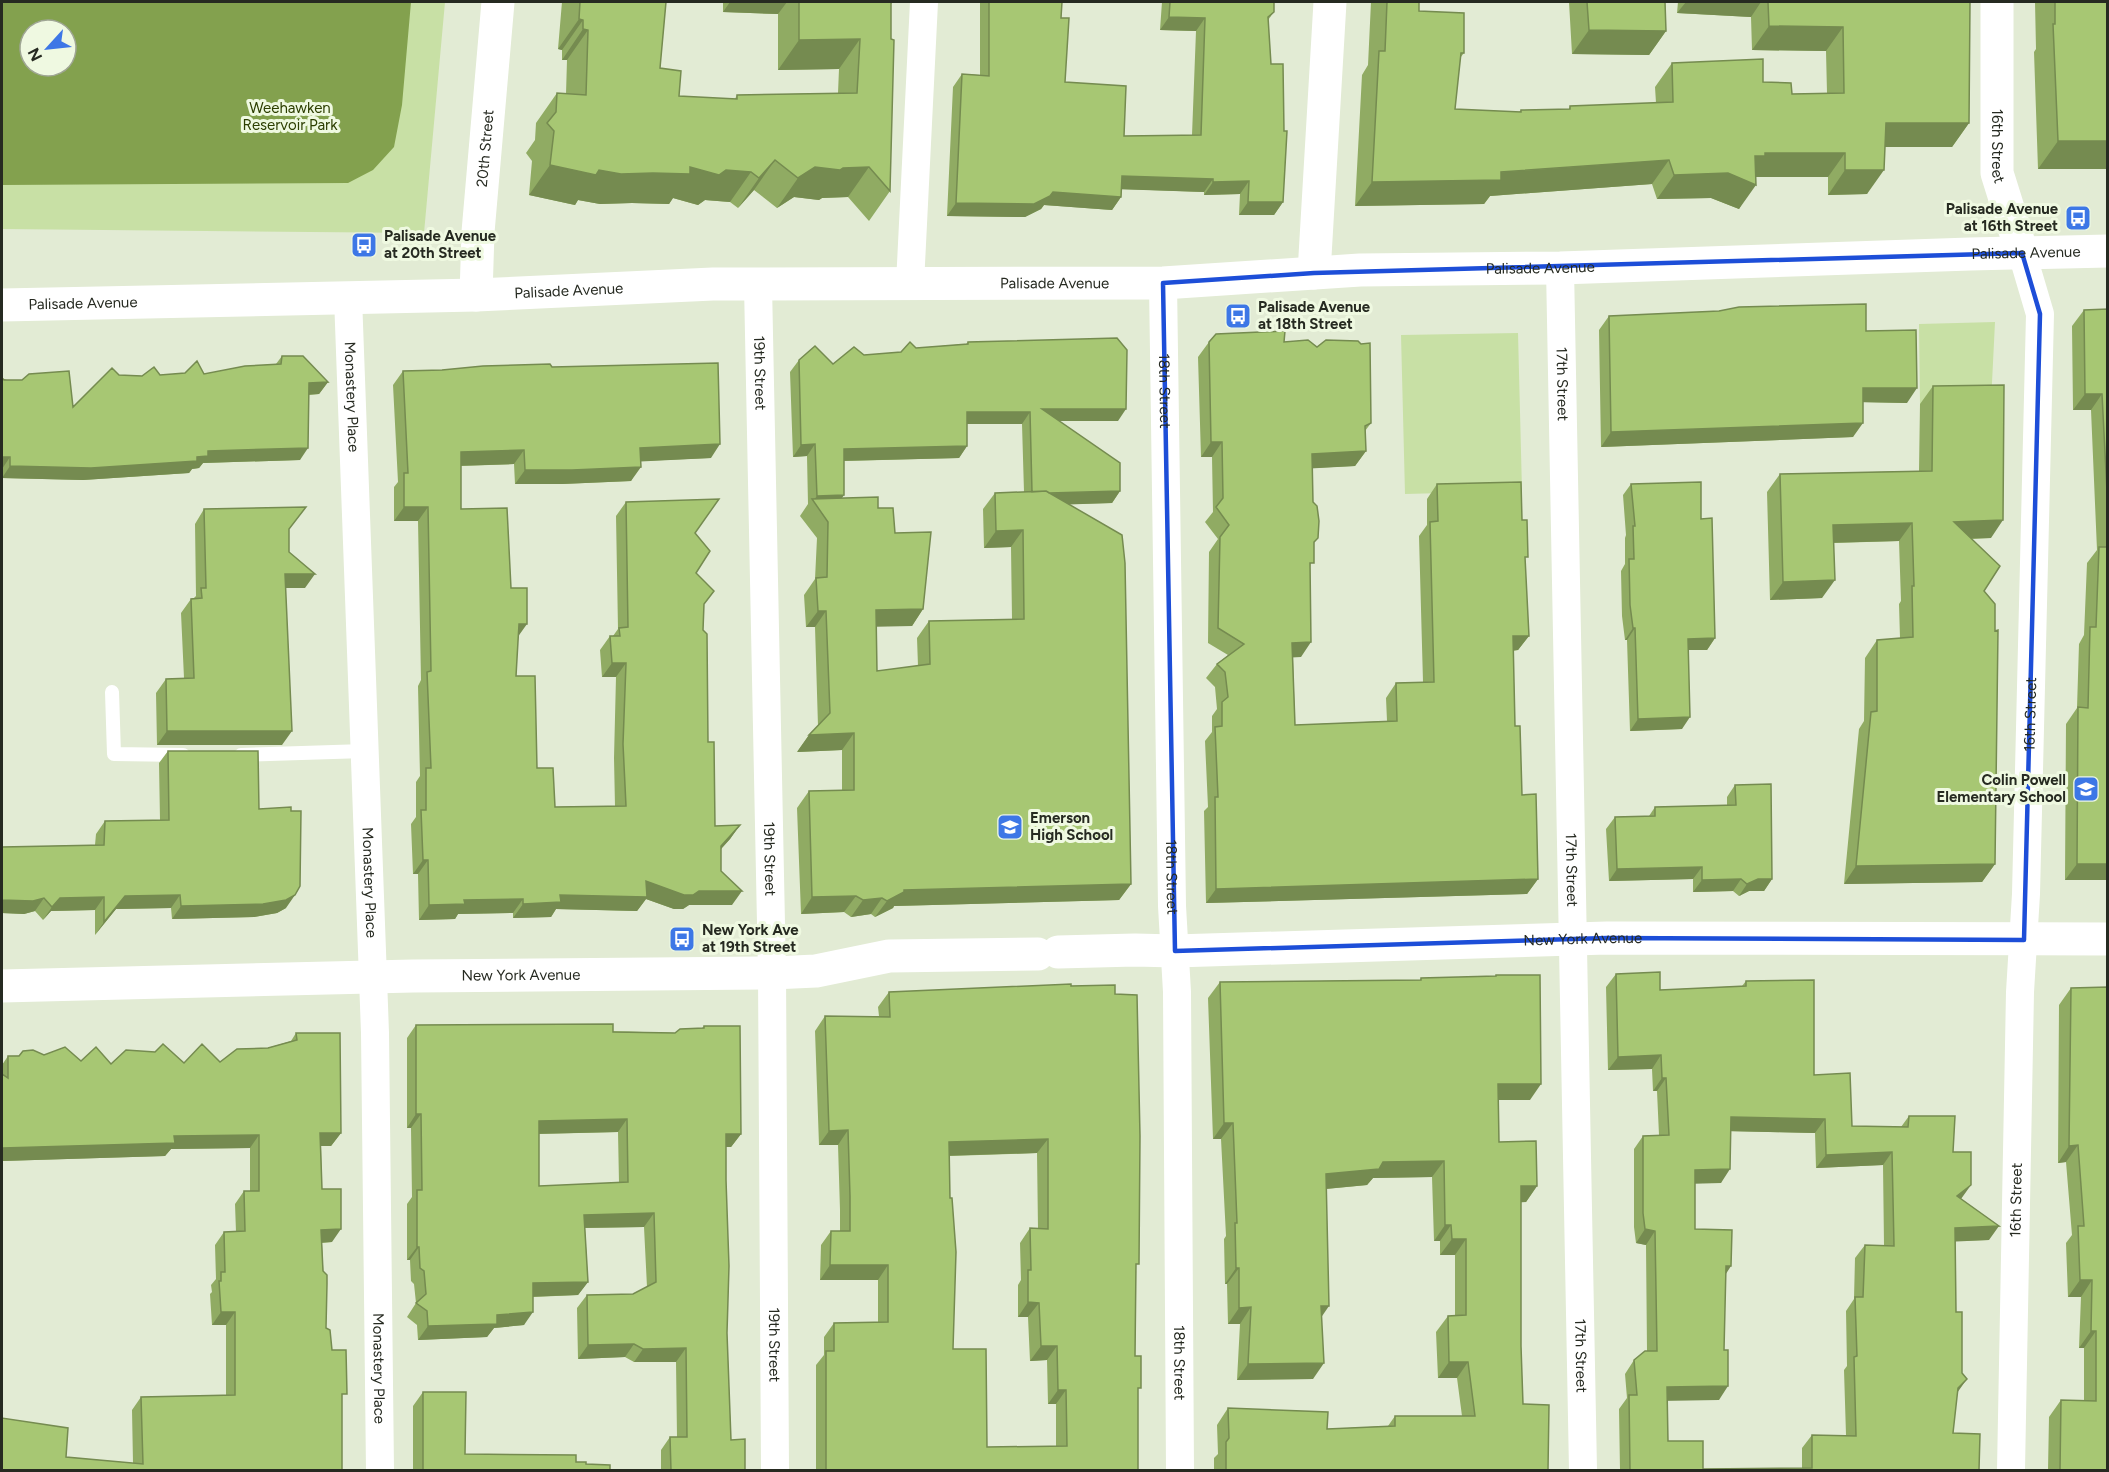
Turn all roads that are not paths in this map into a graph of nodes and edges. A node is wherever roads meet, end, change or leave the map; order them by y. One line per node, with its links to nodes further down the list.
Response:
1 (498, 2): 12 (main road, 20th Street)
2 (924, 2): 10 (street)
3 (1330, 2): 8 (main road)
4 (1997, 2): 6 (main road, 16th Street)
5 (2108, 251): 6 (main road, Palisade Avenue)
6 (2022, 253): 7 (main road, Palisade Avenue); 21 (street, 16th Street)
7 (1560, 268): 8 (main road, Palisade Avenue); 19 (street, 17th Street)
8 (1314, 273): 9 (main road, Palisade Avenue)
9 (1163, 283): 10 (main road, Palisade Avenue); 22 (street, 18th Street)
10 (910, 284): 11 (main road, Palisade Avenue)
11 (758, 285): 12 (main road, Palisade Avenue); 23 (street, 19th Street)
12 (476, 295): 13 (main road, Palisade Avenue)
13 (348, 297): 14 (main road, Palisade Avenue); 16 (street, Monastery Place)
14 (2, 305)
15 (112, 692): 17 (lane)
16 (365, 751): 18 (lane); 24 (street, Monastery Place)
17 (196, 755)
18 (232, 755)
19 (1573, 939): 21 (main road, New York Avenue); 22 (main road, New York Avenue); 29 (street, 17th Street)
20 (2108, 939): 21 (main road, New York Avenue)
21 (2024, 940): 30 (street, 16th Street)
22 (1175, 951): 23 (main road, New York Avenue); 28 (street, 18th Street)
23 (772, 973): 24 (main road, New York Avenue); 27 (street, 19th Street)
24 (372, 977): 25 (main road, New York Avenue); 26 (street, Monastery Place)
25 (2, 986)
26 (380, 1470)
27 (775, 1470)
28 (1180, 1470)
29 (1583, 1470)
30 (2011, 1470)

